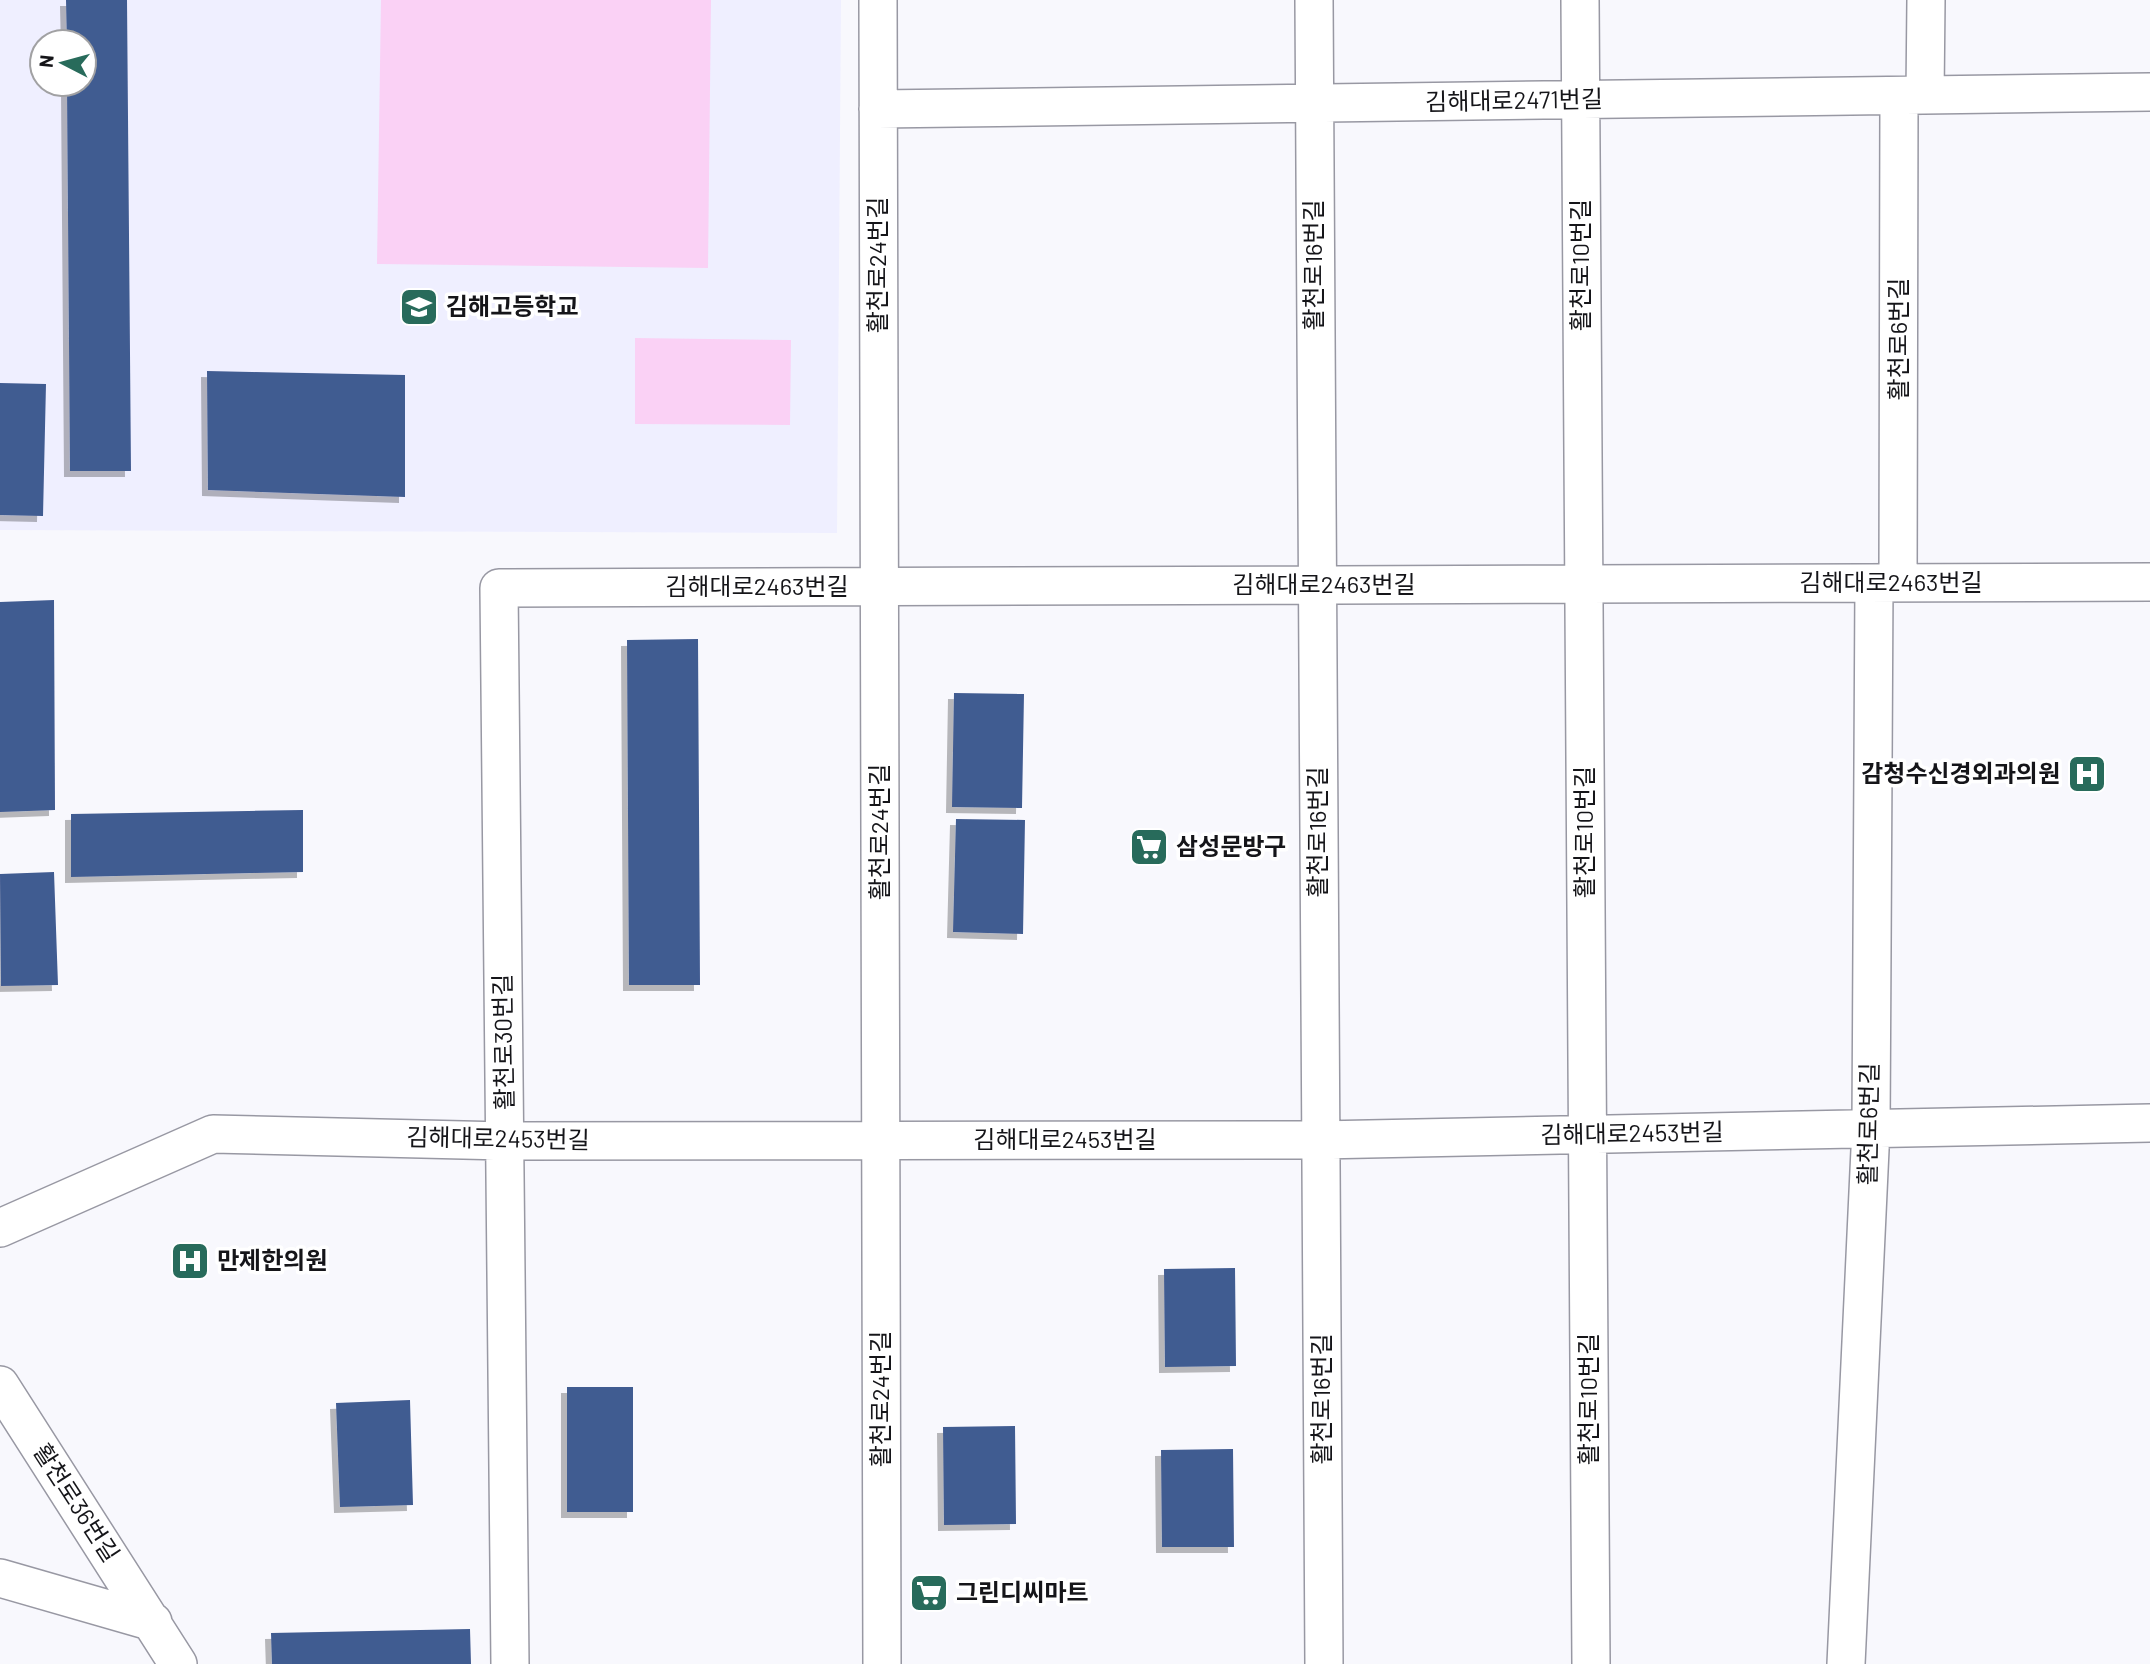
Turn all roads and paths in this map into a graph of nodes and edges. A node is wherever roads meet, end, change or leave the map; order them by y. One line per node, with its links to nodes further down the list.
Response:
1 (878, 0): 9 (street, 활천로24번길)
2 (1314, 0): 8 (street, 활천로16번길)
3 (1580, 0): 7 (street, 활천로10번길)
4 (1926, 0): 6 (street, 활천로6번길)
5 (2150, 92): 6 (street, 김해대로2471번길)
6 (1912, 96): 7 (street, 김해대로2471번길); 11 (street, 활천로6번길)
7 (1580, 100): 8 (street, 김해대로2471번길); 12 (street, 활천로10번길)
8 (1313, 103): 9 (street, 김해대로2471번길); 13 (street, 활천로16번길)
9 (878, 109): 14 (street, 활천로24번길)
10 (2150, 582): 11 (street, 김해대로2463번길)
11 (1886, 583): 12 (street, 김해대로2463번길); 17 (street, 활천로6번길)
12 (1583, 584): 13 (street, 김해대로2463번길); 18 (street, 활천로10번길)
13 (1316, 585): 14 (street, 김해대로2463번길); 19 (street, 활천로16번길)
14 (879, 587): 15 (street, 김해대로2463번길); 20 (street, 활천로24번길)
15 (499, 588): 21 (street, 활천로30번길)
16 (2150, 1123): 17 (street, 김해대로2453번길)
17 (1871, 1128): 18 (street, 김해대로2453번길); 31 (street, 활천로6번길)
18 (1587, 1135): 19 (street, 김해대로2453번길); 30 (street, 활천로10번길)
19 (1320, 1139): 20 (street, 김해대로2453번길); 29 (street, 활천로16번길)
20 (881, 1140): 21 (street, 김해대로2453번길); 28 (street, 활천로24번길)
21 (505, 1141): 22 (street, 김해대로2453번길); 27 (street, 활천로30번길)
22 (0, 1228)
23 (0, 1385): 25 (street, 활천로36번길)
24 (0, 1578): 25 (street)
25 (153, 1622): 26 (street, 활천로36번길)
26 (178, 1664)
27 (510, 1664)
28 (882, 1664)
29 (1324, 1664)
30 (1591, 1664)
31 (1846, 1664)

